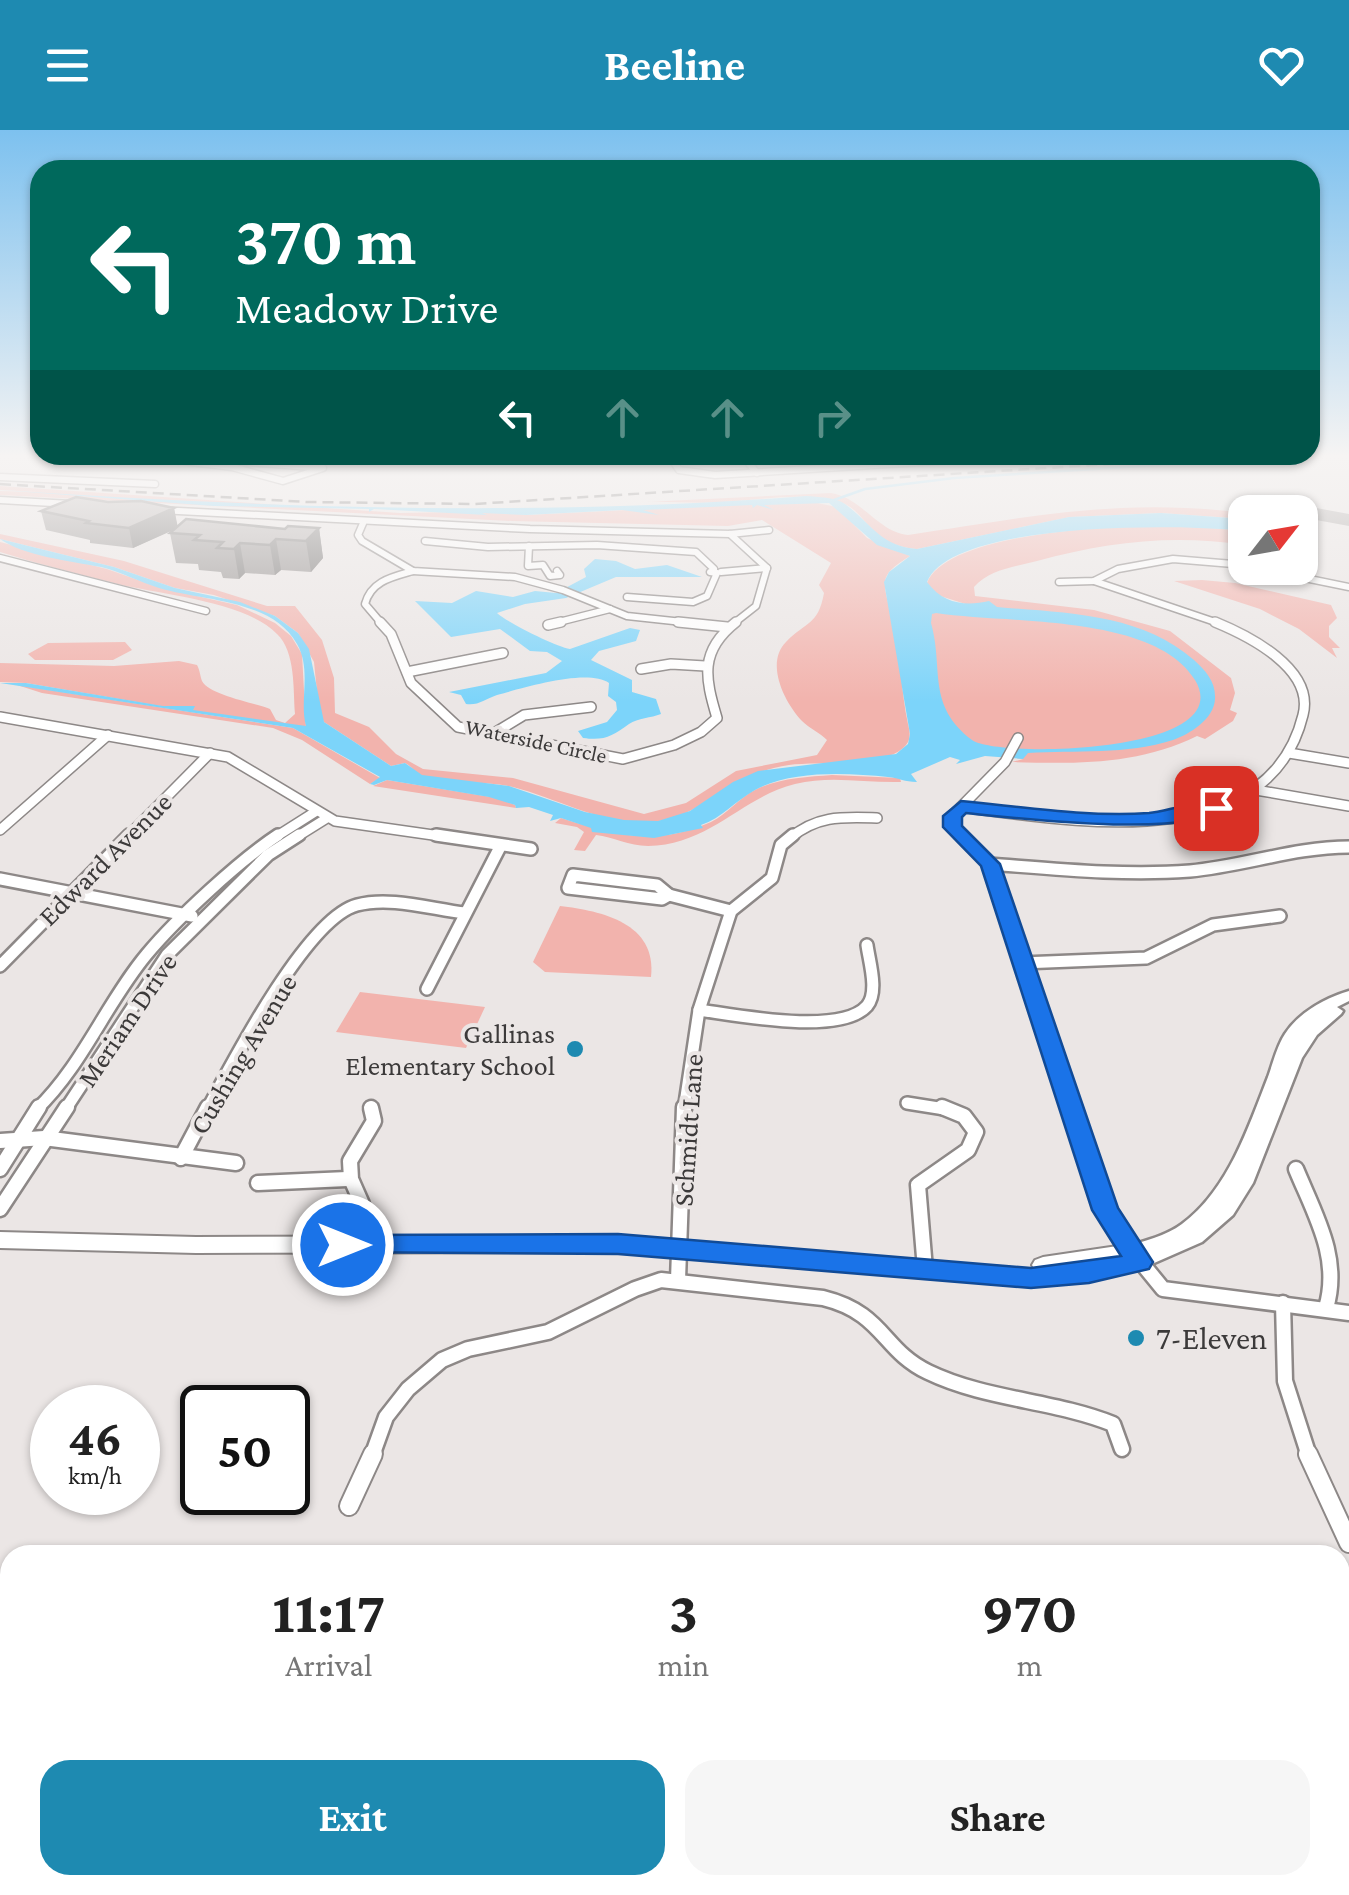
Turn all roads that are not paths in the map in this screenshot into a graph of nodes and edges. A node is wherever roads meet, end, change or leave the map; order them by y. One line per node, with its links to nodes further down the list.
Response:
1 (361, 537): 9 (street)
2 (734, 537): 8 (street)
3 (425, 541): 4 (street)
4 (529, 546): 5 (street); 11 (street)
5 (545, 546): 10 (street); 11 (street)
6 (0, 558): 19 (street)
7 (1228, 564): 12 (street)
8 (767, 567): 10 (street); 21 (street)
9 (413, 571): 14 (street); 25 (street, Waterside Circle)
10 (718, 571): 17 (street)
11 (548, 572): 14 (street)
12 (1094, 581): 15 (street); 32 (street)
13 (1318, 581): 16 (street)
14 (537, 582): 18 (street)
15 (1059, 582)
16 (1349, 587)
17 (707, 596): 17 (street)
18 (610, 610): 20 (street); 21 (street)
19 (206, 611)
20 (548, 625)
21 (727, 627): 23 (street)
22 (503, 653): 25 (street)
23 (705, 666): 24 (street); 28 (street, Waterside Circle)
24 (641, 669)
25 (407, 672): 28 (street, Waterside Circle)
26 (591, 707): 28 (street)
27 (3, 720): 29 (street)
28 (491, 735)
29 (108, 736): 31 (street); 39 (street)
30 (1018, 738): 36 (street)
31 (210, 753): 37 (street); 45 (street, Edward Avenue)
32 (1289, 754): 33 (street); 34 (street)
33 (1349, 763)
34 (1256, 790): 35 (street); 36 (street)
35 (1349, 806)
36 (961, 807): 43 (street)
37 (321, 815): 40 (street); 49 (street, Meriam Drive); 51 (street, Meriam Drive)
38 (876, 818): 47 (street)
39 (0, 830)
40 (501, 846): 42 (street); 48 (street)
41 (1349, 847): 43 (street)
42 (531, 849)
43 (990, 864): 53 (street)
44 (0, 880): 45 (street)
45 (72, 891): 49 (street); 54 (street, Edward Avenue)
46 (669, 895): 46 (street); 47 (street)
47 (731, 911): 58 (street, Schmidt Lane)
48 (465, 913): 55 (street); 64 (street, Cushing Avenue)
49 (186, 915): 51 (street); 63 (street, Meriam Drive)
50 (1280, 916): 53 (street)
51 (202, 918): 61 (street, Meriam Drive)
52 (867, 945): 58 (street)
53 (1022, 963): 74 (street)
54 (0, 966)
55 (428, 988)
56 (1349, 995): 74 (street)
57 (1349, 1004): 74 (street)
58 (699, 1010): 73 (street, Schmidt Lane)
59 (908, 1103): 75 (street)
60 (371, 1108): 68 (street)
61 (44, 1138): 63 (street); 64 (street); 70 (street, Meriam Drive)
62 (0, 1140): 63 (street)
63 (16, 1140): 66 (street, Meriam Drive)
64 (181, 1158): 65 (street)
65 (236, 1163)
66 (0, 1169)
67 (1296, 1169): 78 (street)
68 (347, 1179): 69 (street); 71 (street)
69 (258, 1183)
70 (0, 1209)
71 (355, 1239): 72 (main road); 73 (main road)
72 (0, 1240)
73 (681, 1241): 75 (main road); 76 (street, Schmidt Lane)
74 (1135, 1257): 75 (main road); 77 (street)
75 (924, 1264)
76 (678, 1280): 80 (street); 81 (street)
77 (1282, 1303): 78 (street); 82 (street)
78 (1326, 1308): 79 (street)
79 (1349, 1313)
80 (1122, 1449)
81 (348, 1506)
82 (1349, 1543)

